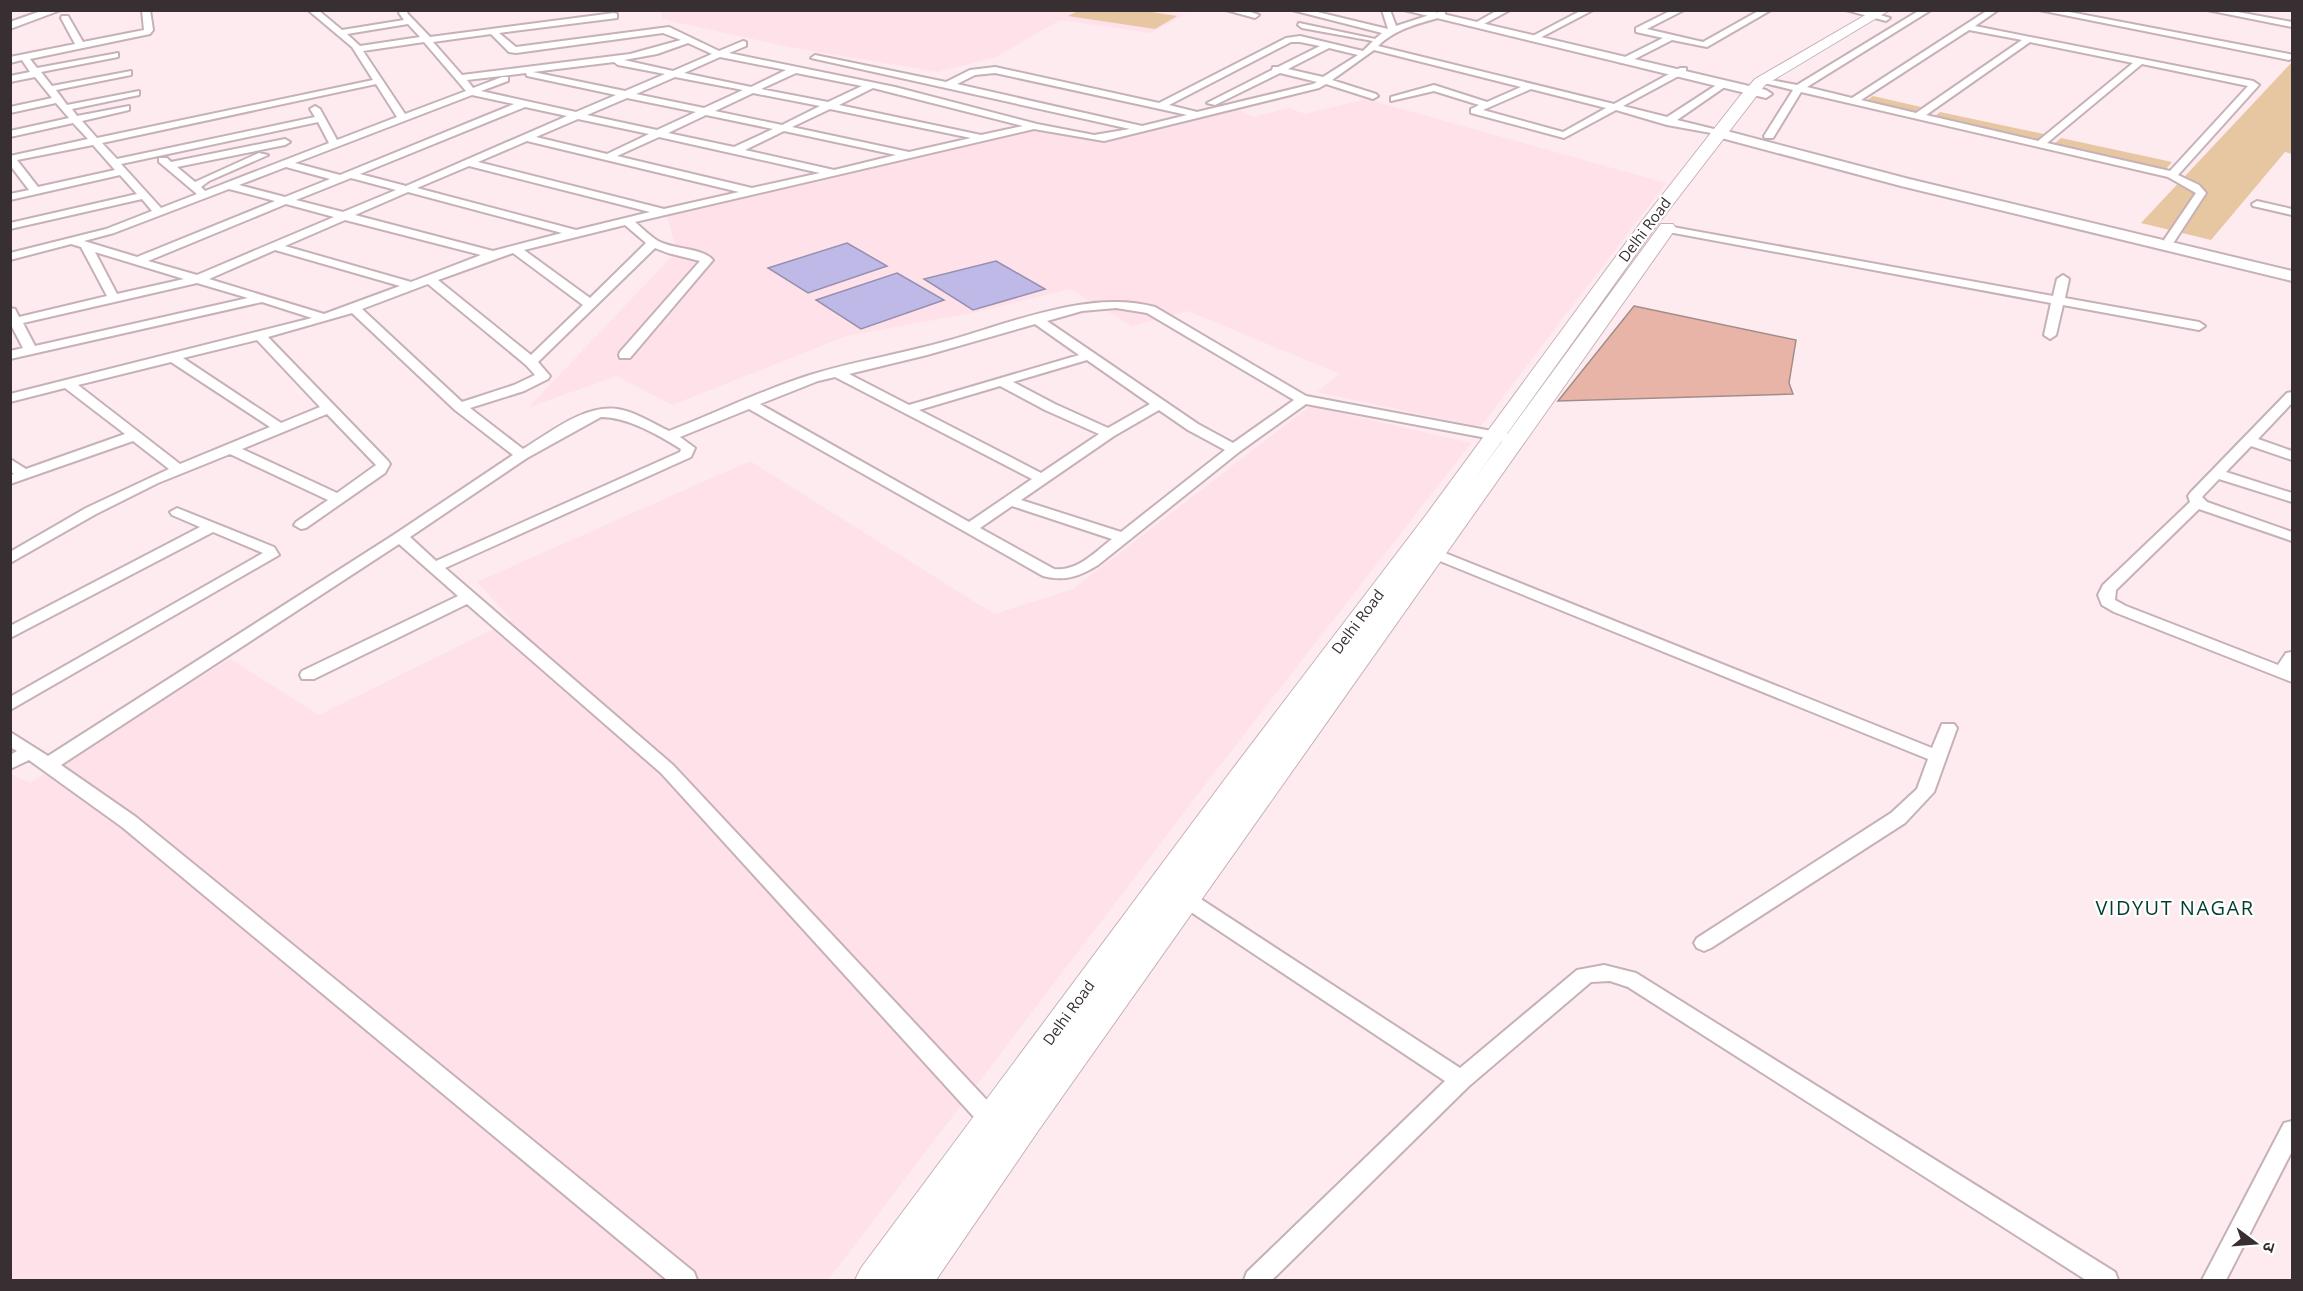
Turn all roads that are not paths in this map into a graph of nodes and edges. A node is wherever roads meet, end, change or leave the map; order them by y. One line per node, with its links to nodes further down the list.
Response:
1 (41, 10): 24 (main road)
2 (146, 10): 41 (street)
3 (312, 10): 34 (street)
4 (405, 10): 25 (street)
5 (1230, 10): 21 (street)
6 (1296, 10): 23 (street)
7 (1386, 10): 31 (street)
8 (1409, 10): 19 (main road)
9 (1506, 10): 26 (street)
10 (1589, 10): 35 (street)
11 (1680, 10): 36 (street)
12 (1767, 10): 36 (street)
13 (1850, 10): 20 (street)
14 (1927, 10): 73 (street)
15 (1994, 10): 30 (street)
16 (2043, 10): 48 (street)
17 (2211, 10): 28 (street)
18 (61, 14): 29 (main road); 41 (street)
19 (1434, 14): 26 (main road); 31 (street); 35 (main road)
20 (1886, 14): 73 (main road, Delhi Road)
21 (1255, 15)
22 (614, 16): 32 (street)
23 (1320, 16): 27 (street); 31 (street)
24 (10, 21)
25 (411, 21): 34 (street); 37 (street)
26 (1479, 22): 35 (main road)
27 (1302, 25): 33 (street); 43 (street)
28 (2292, 25)
29 (10, 26)
30 (1969, 27): 38 (street); 82 (street)
31 (1392, 31): 43 (street)
32 (493, 32): 37 (street); 39 (street)
33 (1285, 32)
34 (340, 33): 44 (street)
35 (1534, 38): 51 (main road)
36 (1670, 38): 51 (street)
37 (427, 39): 44 (street); 65 (street)
38 (2029, 39): 53 (street); 94 (street)
39 (688, 40): 45 (street); 50 (street)
40 (743, 44): 45 (street)
41 (81, 46): 47 (street)
42 (1327, 46): 43 (street); 54 (street); 58 (street)
43 (1371, 47): 68 (street); 72 (street)
44 (358, 49): 67 (street)
45 (718, 54): 57 (street); 63 (street)
46 (115, 55): 60 (street)
47 (24, 57): 52 (street); 60 (street)
48 (2289, 57)
49 (815, 58): 64 (street)
50 (605, 59): 59 (street); 63 (street)
51 (1627, 59): 61 (main road)
52 (10, 60)
53 (2141, 61): 110 (street); 125 (street)
54 (1246, 62): 55 (street); 87 (street)
55 (1257, 65)
56 (1268, 67): 58 (street)
57 (794, 70): 70 (street); 75 (street)
58 (1278, 70): 68 (street); 92 (street)
59 (527, 71): 65 (street); 76 (street); 78 (street)
60 (35, 72): 66 (street); 74 (street)
61 (1681, 72): 69 (main road); 73 (main road); 89 (street)
62 (128, 73): 74 (street)
63 (673, 74): 75 (street); 78 (street)
64 (894, 74): 70 (street); 71 (street)
65 (461, 78): 76 (street)
66 (10, 79)
67 (379, 81): 79 (street); 97 (street)
68 (1326, 81): 80 (street); 92 (street)
69 (1724, 84): 73 (main road); 98 (street)
70 (870, 85): 86 (street); 99 (street)
71 (947, 85): 87 (street); 102 (street)
72 (1528, 87): 85 (street); 89 (street)
73 (1769, 88): 82 (street); 105 (main road, Delhi Road); 106 (street)
74 (49, 89): 83 (street)
75 (751, 90): 86 (street); 91 (street)
76 (472, 92): 84 (street); 97 (street)
77 (136, 93): 83 (street)
78 (625, 94): 91 (street); 93 (street)
79 (308, 96): 96 (street); 109 (street)
80 (1373, 96)
81 (1394, 99): 85 (street)
82 (1853, 101): 94 (street)
83 (62, 104): 90 (street); 95 (street)
84 (523, 104): 93 (street); 126 (street)
85 (1487, 105): 89 (street)
86 (828, 106): 100 (street); 108 (street)
87 (1160, 106): 92 (street)
88 (126, 108): 95 (street)
89 (1613, 108): 98 (street)
90 (10, 110)
91 (704, 111): 100 (street); 104 (street)
92 (1195, 114): 102 (street)
93 (575, 115): 104 (street); 107 (street)
94 (1918, 116): 110 (street)
95 (76, 119): 103 (street); 109 (street)
96 (320, 119): 101 (street); 112 (street)
97 (403, 119): 112 (street)
98 (1667, 122): 105 (street)
99 (1039, 126): 102 (street); 108 (street)
100 (783, 128): 113 (street); 115 (street)
101 (275, 129): 111 (street); 114 (street)
102 (1141, 129)
103 (10, 134)
104 (657, 134): 113 (street); 116 (street)
105 (1726, 135): 127 (main road); 144 (main road, Delhi Road); 195 (main road, Delhi Road)
106 (1769, 136)
107 (523, 137): 116 (street); 120 (street)
108 (983, 138): 115 (street)
109 (95, 141): 117 (street); 119 (street)
110 (2040, 144): 125 (street)
111 (288, 145): 118 (street); 122 (street); 129 (street)
112 (335, 145): 118 (street)
113 (735, 151): 124 (street)
114 (156, 153): 119 (street); 122 (street)
115 (912, 155): 124 (street)
116 (608, 158): 132 (street)
117 (11, 159): 131 (street)
118 (299, 159): 121 (street)
119 (116, 162): 123 (street)
120 (465, 162): 130 (street); 138 (street)
121 (286, 164): 126 (street); 128 (street)
122 (170, 165): 129 (street)
123 (124, 171): 131 (street); 133 (street)
124 (836, 173): 132 (street)
125 (2172, 175): 146 (street)
126 (345, 176): 130 (street); 136 (street)
127 (1906, 183): 146 (main road); 155 (main road); 160 (main road)
128 (230, 186): 134 (street); 136 (street)
129 (194, 187): 134 (street)
130 (407, 189): 141 (street); 145 (street)
131 (35, 191): 135 (street)
132 (754, 192): 138 (street)
133 (145, 195): 140 (street); 143 (street)
134 (205, 195): 140 (street)
135 (10, 197)
136 (285, 201): 141 (street); 153 (street)
137 (2257, 204): 139 (street)
138 (665, 212): 142 (street)
139 (2292, 212)
140 (160, 213): 148 (street)
141 (344, 217): 149 (street); 151 (street)
142 (627, 221): 145 (street); 147 (street)
143 (10, 226)
144 (1667, 229): 163 (street); 195 (main road, Delhi Road)
145 (575, 232): 150 (street)
146 (2170, 240): 154 (main road)
147 (653, 243): 164 (street); 174 (street)
148 (80, 244): 152 (street); 153 (street); 161 (street)
149 (274, 246): 156 (street); 159 (street)
150 (515, 249): 151 (street); 164 (street)
151 (493, 255): 157 (street)
152 (10, 257)
153 (137, 261): 156 (street)
154 (2292, 270)
155 (2292, 276)
156 (198, 279): 161 (street); 162 (street)
157 (429, 279): 159 (street); 177 (street)
158 (2063, 279): 163 (street)
159 (412, 286): 165 (street)
160 (2292, 287)
161 (113, 297): 166 (street)
162 (263, 298): 167 (street); 172 (street)
163 (2058, 301): 169 (street); 170 (street)
164 (590, 304): 177 (street)
165 (354, 309): 167 (street); 186 (street)
166 (13, 316): 172 (street)
167 (326, 318): 171 (street)
168 (1036, 319): 175 (street); 178 (street); 183 (street)
169 (2199, 326)
170 (2050, 335)
171 (260, 336): 176 (street); 187 (street)
172 (31, 351): 173 (street)
173 (10, 355)
174 (625, 355)
175 (1088, 356): 179 (street); 185 (street)
176 (174, 358): 180 (street); 191 (street)
177 (531, 362): 186 (street)
178 (836, 372): 184 (street); 188 (street)
179 (1001, 381): 188 (street); 192 (street)
180 (67, 383): 182 (street); 193 (street)
181 (2292, 396): 189 (street)
182 (10, 398)
183 (1303, 400): 195 (street); 198 (street)
184 (750, 404): 194 (street); 213 (street)
185 (1159, 404): 192 (street); 198 (street)
186 (460, 407): 199 (street)
187 (329, 408): 191 (street); 207 (street)
188 (908, 409): 205 (street)
189 (2277, 412): 190 (street); 196 (street)
190 (2292, 417)
191 (279, 427): 197 (street)
192 (1109, 433): 205 (street)
193 (136, 435): 202 (street); 204 (street)
194 (669, 436): 199 (street); 219 (street)
195 (1505, 437): 217 (main road, Delhi Road); 234 (main road, Delhi Road)
196 (2249, 441): 200 (street); 203 (street)
197 (229, 448): 202 (street); 207 (street)
198 (1234, 449): 216 (street)
199 (522, 454): 214 (street)
200 (2292, 456)
201 (10, 463): 204 (street)
202 (178, 469): 218 (street)
203 (2217, 474): 206 (street); 209 (street)
204 (17, 477)
205 (1042, 479): 208 (street)
206 (2292, 498)
207 (338, 499): 211 (street)
208 (1010, 501): 213 (street); 216 (street)
209 (2198, 502): 215 (street); 224 (street)
210 (177, 512): 212 (street)
211 (301, 525)
212 (213, 526): 221 (street); 225 (street)
213 (970, 528): 216 (street)
214 (399, 537): 219 (street); 230 (street)
215 (2292, 537)
216 (1124, 538)
217 (1435, 554): 228 (street); 231 (main road, Delhi Road)
218 (10, 559)
219 (435, 567): 220 (street)
220 (469, 597): 223 (street); 234 (street)
221 (10, 633)
222 (2292, 657): 224 (street)
223 (308, 675)
224 (2287, 675)
225 (10, 705)
226 (1948, 728): 228 (street)
227 (10, 738): 229 (street)
228 (1936, 756): 232 (street)
229 (20, 757): 230 (street)
230 (48, 765): 236 (street)
231 (1186, 899): 233 (street); 238 (main road, Delhi Road)
232 (1704, 943)
233 (1461, 1080): 239 (street); 240 (street)
234 (991, 1120): 237 (main road, Delhi Road)
235 (2292, 1130): 241 (street)
236 (685, 1281)
237 (874, 1281)
238 (915, 1281)
239 (1256, 1281)
240 (2106, 1281)
241 (2214, 1281)

